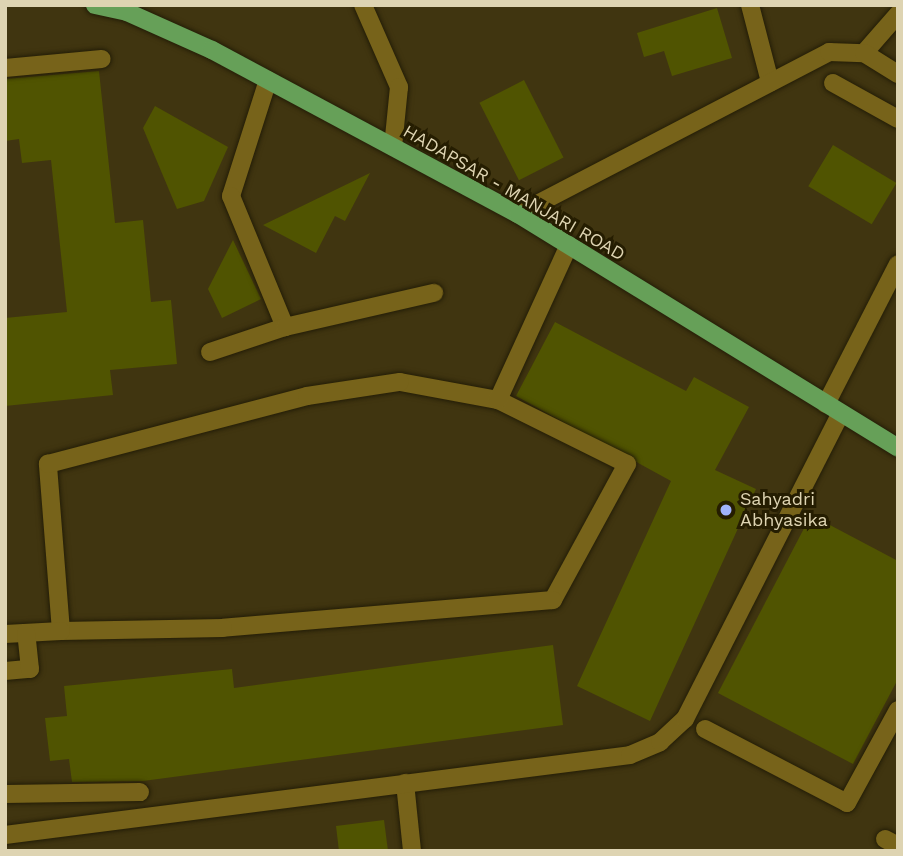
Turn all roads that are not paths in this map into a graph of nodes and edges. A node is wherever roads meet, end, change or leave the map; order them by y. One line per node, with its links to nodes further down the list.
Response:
1 (95, 5): 9 (main road, HADAPSAR - MANJARI ROAD)
2 (363, 5): 13 (street)
3 (750, 5): 10 (street)
4 (898, 14): 5 (street)
5 (864, 53): 8 (street); 10 (street)
6 (102, 59): 7 (street)
7 (5, 68)
8 (898, 74)
9 (268, 80): 13 (main road, HADAPSAR - MANJARI ROAD); 18 (street)
10 (771, 82): 14 (street)
11 (833, 83): 12 (street)
12 (898, 120)
13 (393, 147): 14 (main road, HADAPSAR - MANJARI ROAD)
14 (517, 214): 15 (main road, HADAPSAR - MANJARI ROAD)
15 (569, 245): 20 (street); 21 (main road, HADAPSAR - MANJARI ROAD)
16 (898, 264): 21 (street)
17 (434, 293): 18 (street)
18 (285, 327): 19 (street)
19 (209, 352)
20 (498, 400): 23 (street); 23 (street)
21 (834, 409): 22 (main road, HADAPSAR - MANJARI ROAD); 29 (street)
22 (898, 448)
23 (61, 631): 24 (street)
24 (26, 633): 25 (street); 26 (street)
25 (5, 634)
26 (5, 671)
27 (898, 710): 28 (street)
28 (705, 729)
29 (405, 783): 32 (street); 33 (street)
30 (140, 792): 31 (street)
31 (5, 794)
32 (5, 835)
33 (412, 851)

